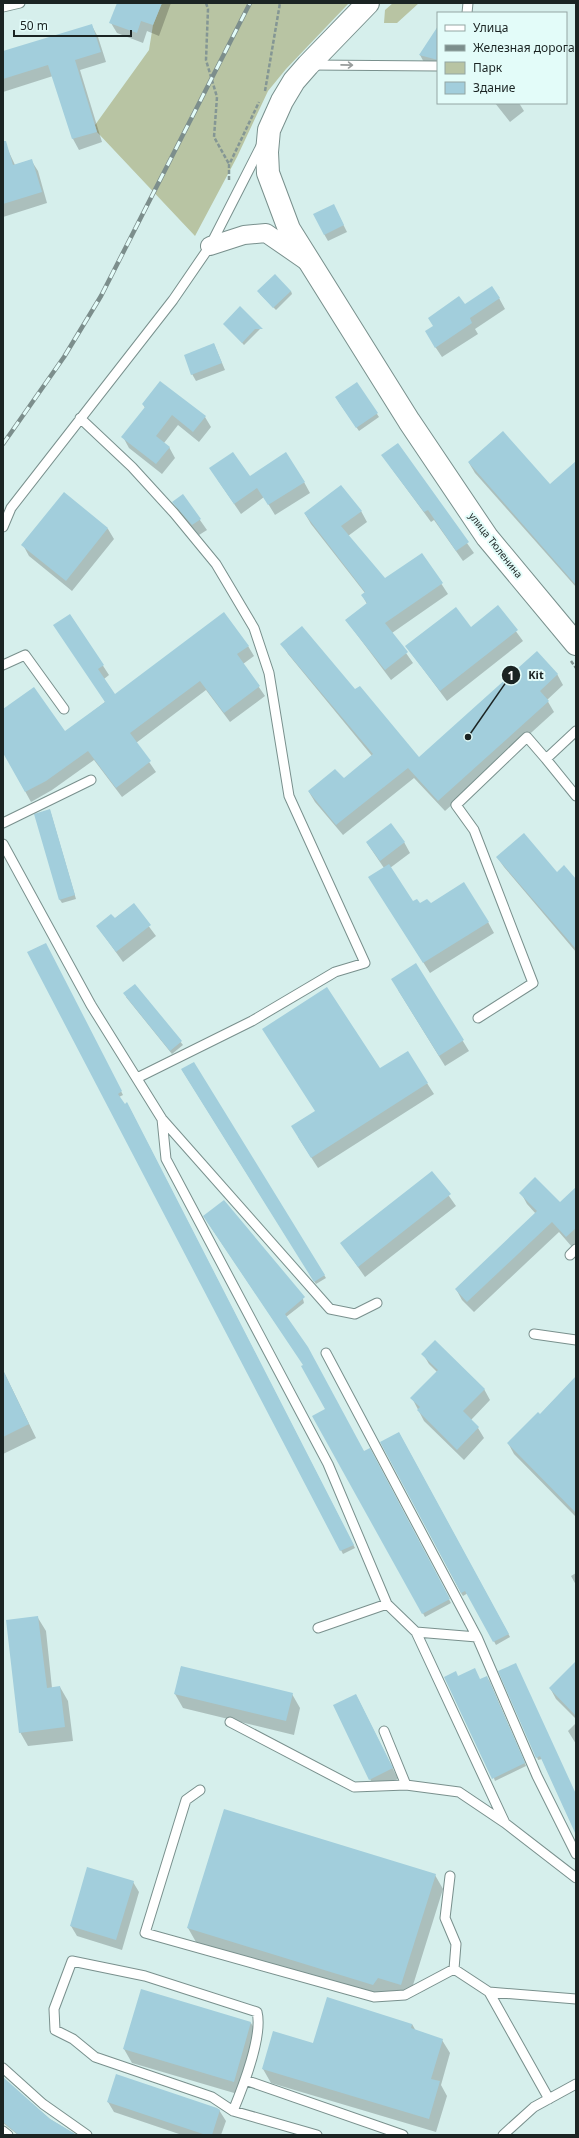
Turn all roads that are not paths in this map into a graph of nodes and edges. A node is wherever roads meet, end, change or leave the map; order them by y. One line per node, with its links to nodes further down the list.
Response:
1 (20, 3): 3 (lane)
2 (368, 3): 4 (main road, улица Тюленина)
3 (3, 7)
4 (308, 65): 5 (lane, one-way to 5); 6 (main road, улица Тюленина)
5 (437, 66)
6 (269, 130): 7 (lane); 8 (main road, улица Тюленина)
7 (210, 246): 8 (street); 9 (lane)
8 (311, 264): 11 (main road, улица Тюленина)
9 (80, 418): 10 (lane); 21 (lane)
10 (3, 527)
11 (576, 644)
12 (3, 665): 13 (lane)
13 (64, 709)
14 (576, 731): 15 (lane)
15 (546, 759): 17 (lane); 20 (lane)
16 (91, 780): 18 (lane)
17 (576, 796)
18 (3, 823)
19 (3, 844): 21 (lane)
20 (478, 1018)
21 (137, 1078): 22 (lane)
22 (162, 1119): 23 (lane); 27 (lane)
23 (377, 1303)
24 (534, 1334): 25 (lane)
25 (576, 1340)
26 (326, 1353): 30 (lane)
27 (387, 1604): 28 (lane); 29 (lane)
28 (318, 1628)
29 (416, 1632): 30 (lane); 35 (lane)
30 (477, 1637): 36 (lane)
31 (230, 1722): 33 (lane)
32 (384, 1730): 33 (lane)
33 (406, 1785): 35 (lane)
34 (200, 1790): 39 (lane)
35 (505, 1823): 38 (lane)
36 (576, 1854)
37 (450, 1876): 39 (lane)
38 (576, 1878)
39 (454, 1969): 40 (lane)
40 (489, 1992): 41 (lane); 45 (lane)
41 (576, 1999)
42 (3, 2068): 49 (lane)
43 (246, 2080): 46 (lane); 46 (lane); 51 (lane)
44 (576, 2084): 45 (lane)
45 (549, 2099): 52 (lane)
46 (233, 2111): 50 (lane)
47 (3, 2131): 48 (lane)
48 (8, 2135)
49 (87, 2135)
50 (317, 2135)
51 (403, 2135)
52 (503, 2135)

